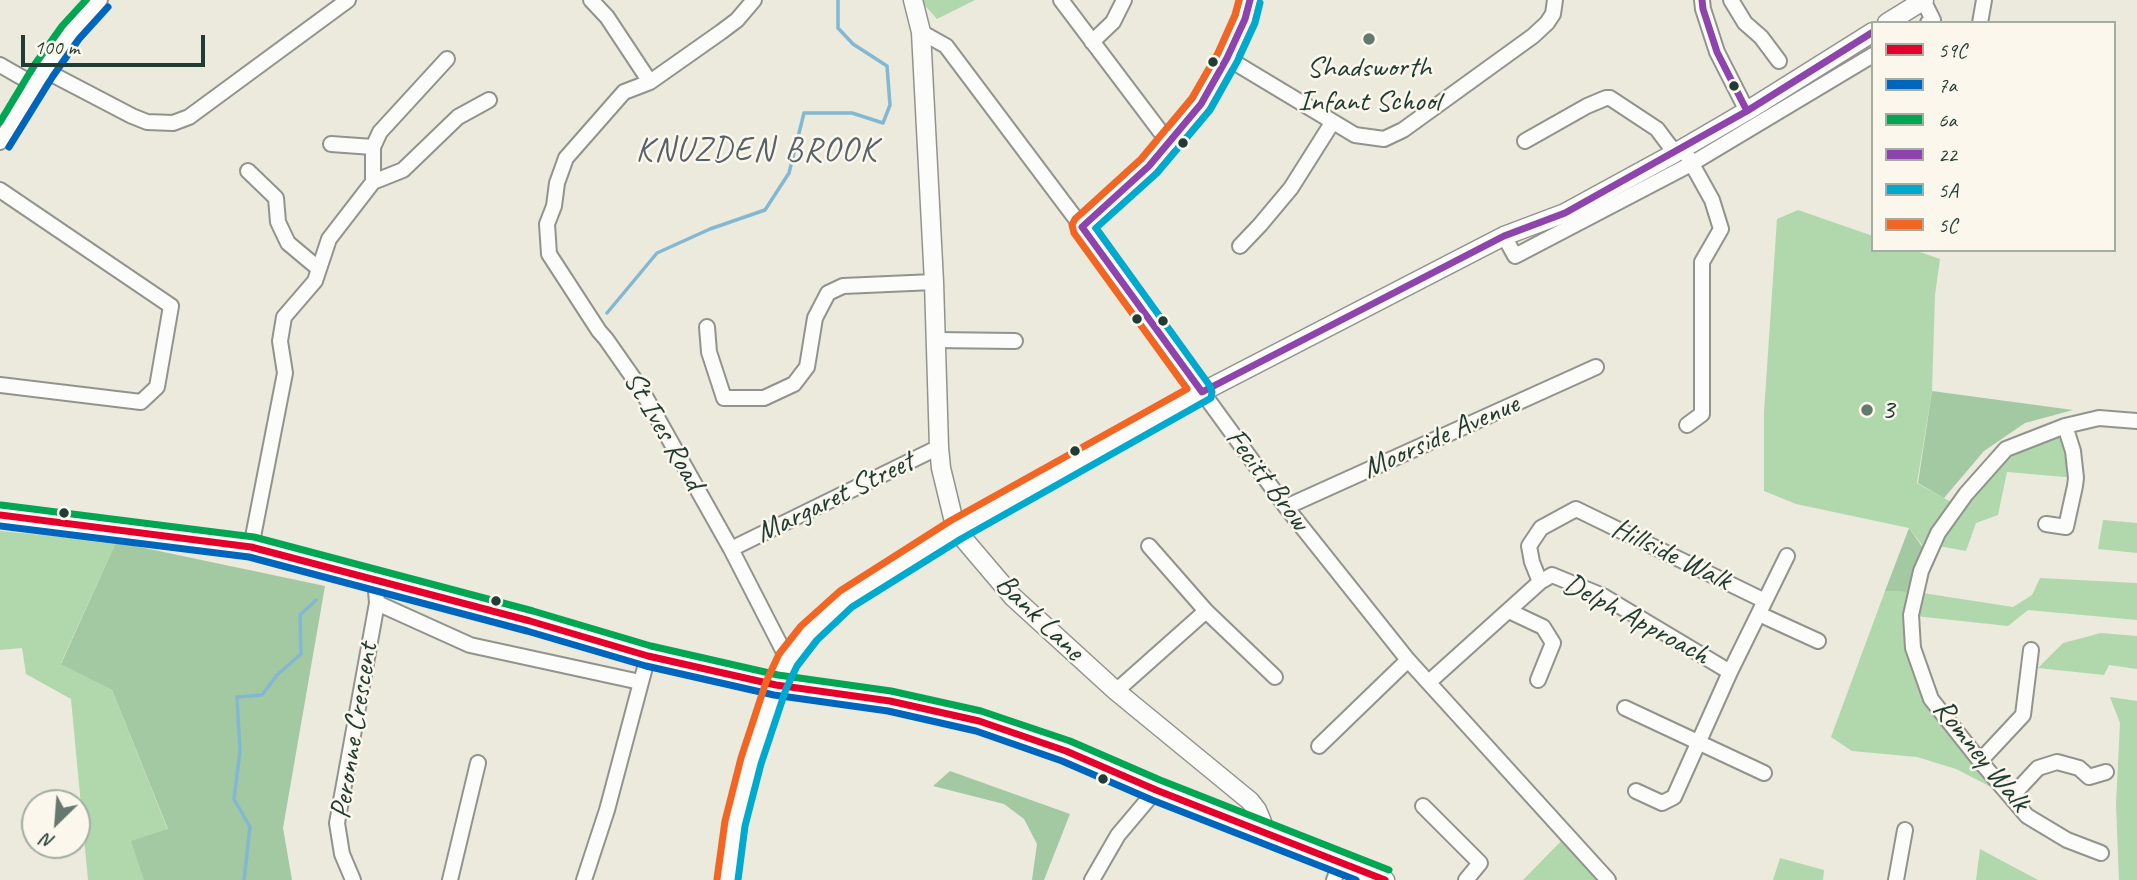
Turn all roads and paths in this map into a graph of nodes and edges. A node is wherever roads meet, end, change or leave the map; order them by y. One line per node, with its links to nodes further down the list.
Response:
1 (100, 0): 25 (street)
2 (348, 0): 25 (street)
3 (591, 0): 26 (street)
4 (754, 0): 26 (street, St Ives Road)
5 (913, 0): 17 (main road)
6 (1061, 0): 19 (street)
7 (1124, 0): 19 (street)
8 (1250, 0): 21 (street)
9 (1555, 0): 30 (street)
10 (1702, 0): 29 (street)
11 (1731, 0): 23 (street)
12 (1924, 0): 14 (main road); 15 (street)
13 (1984, 0): 16 (street)
14 (1890, 21)
15 (1931, 21)
16 (1980, 21)
17 (921, 32): 40 (street, Fecitt Brow); 43 (main road, Bank Lane)
18 (1871, 33): 29 (main road)
19 (1092, 42): 33 (street)
20 (1871, 56): 36 (street)
21 (1227, 58): 30 (street); 33 (street)
22 (447, 59): 35 (street)
23 (1779, 61)
24 (0, 65): 27 (street)
25 (44, 70): 27 (street)
26 (650, 82): 60 (street, St Ives Road)
27 (35, 85): 32 (street)
28 (489, 100): 38 (street)
29 (1747, 111): 36 (main road)
30 (1332, 123): 41 (street)
31 (1525, 141): 36 (street)
32 (0, 142)
33 (1169, 143): 40 (street)
34 (331, 144): 35 (street)
35 (373, 147): 38 (street)
36 (1683, 155): 49 (main road); 51 (street)
37 (248, 171): 42 (street)
38 (373, 182): 42 (street)
39 (0, 190): 48 (street)
40 (1082, 227): 49 (street, Fecitt Brow)
41 (1240, 246)
42 (319, 269): 59 (street)
43 (934, 282): 44 (street); 45 (main road, Bank Lane)
44 (707, 327)
45 (935, 340): 46 (street); 53 (main road, Bank Lane)
46 (1015, 341)
47 (1596, 367): 54 (street, Moorside Avenue)
48 (0, 385)
49 (1202, 392): 54 (street, Fecitt Brow); 57 (main road)
50 (2137, 421): 52 (street, Romney Walk)
51 (1687, 425)
52 (2065, 426): 56 (street); 83 (street, Romney Walk)
53 (939, 447): 57 (main road, Bank Lane); 60 (street, Margaret Street)
54 (1286, 506): 72 (street, Fecitt Brow)
55 (0, 515): 59 (main road)
56 (2046, 524)
57 (956, 530): 71 (main road); 79 (main road, Bank Lane)
58 (1149, 546): 66 (street)
59 (251, 547): 62 (main road)
60 (731, 549): 71 (street, St Ives Road)
61 (1787, 556): 65 (street)
62 (376, 579): 64 (street, Peronne Crescent); 70 (main road)
63 (1541, 582): 65 (street, Hillside Walk); 67 (street); 73 (street, Delph Approach)
64 (377, 603): 76 (street); 95 (street, Peronne Crescent)
65 (1762, 608): 68 (street, Hillside Walk); 73 (street)
66 (1206, 611): 74 (street); 79 (street)
67 (1509, 611): 75 (street); 77 (street)
68 (1818, 641)
69 (2031, 650): 83 (street)
70 (648, 656): 76 (street); 78 (main road)
71 (788, 660): 78 (main road)
72 (1408, 660): 77 (street, Fecitt Brow); 82 (street)
73 (1730, 672): 81 (street)
74 (1275, 677)
75 (1538, 680)
76 (640, 682): 97 (street)
77 (1429, 682): 103 (street, Fecitt Brow)
78 (776, 685): 87 (main road); 98 (main road)
79 (1116, 691): 92 (main road, Bank Lane)
80 (1625, 708): 81 (street)
81 (1699, 742): 86 (street); 88 (street)
82 (1319, 746)
83 (1980, 761): 89 (street, Romney Walk)
84 (478, 763): 96 (street)
85 (2106, 772): 89 (street)
86 (1764, 773)
87 (1156, 790): 92 (main road); 99 (street)
88 (1636, 791)
89 (2011, 797): 93 (street, Romney Walk)
90 (1423, 806): 102 (street)
91 (1905, 830): 104 (street)
92 (1260, 831): 94 (main road)
93 (2101, 853)
94 (1340, 863): 100 (street); 101 (main road)
95 (353, 880)
96 (450, 880)
97 (584, 880)
98 (727, 880)
99 (1092, 880)
100 (1334, 880)
101 (1385, 880)
102 (1466, 880)
103 (1608, 880)
104 (1896, 880)

